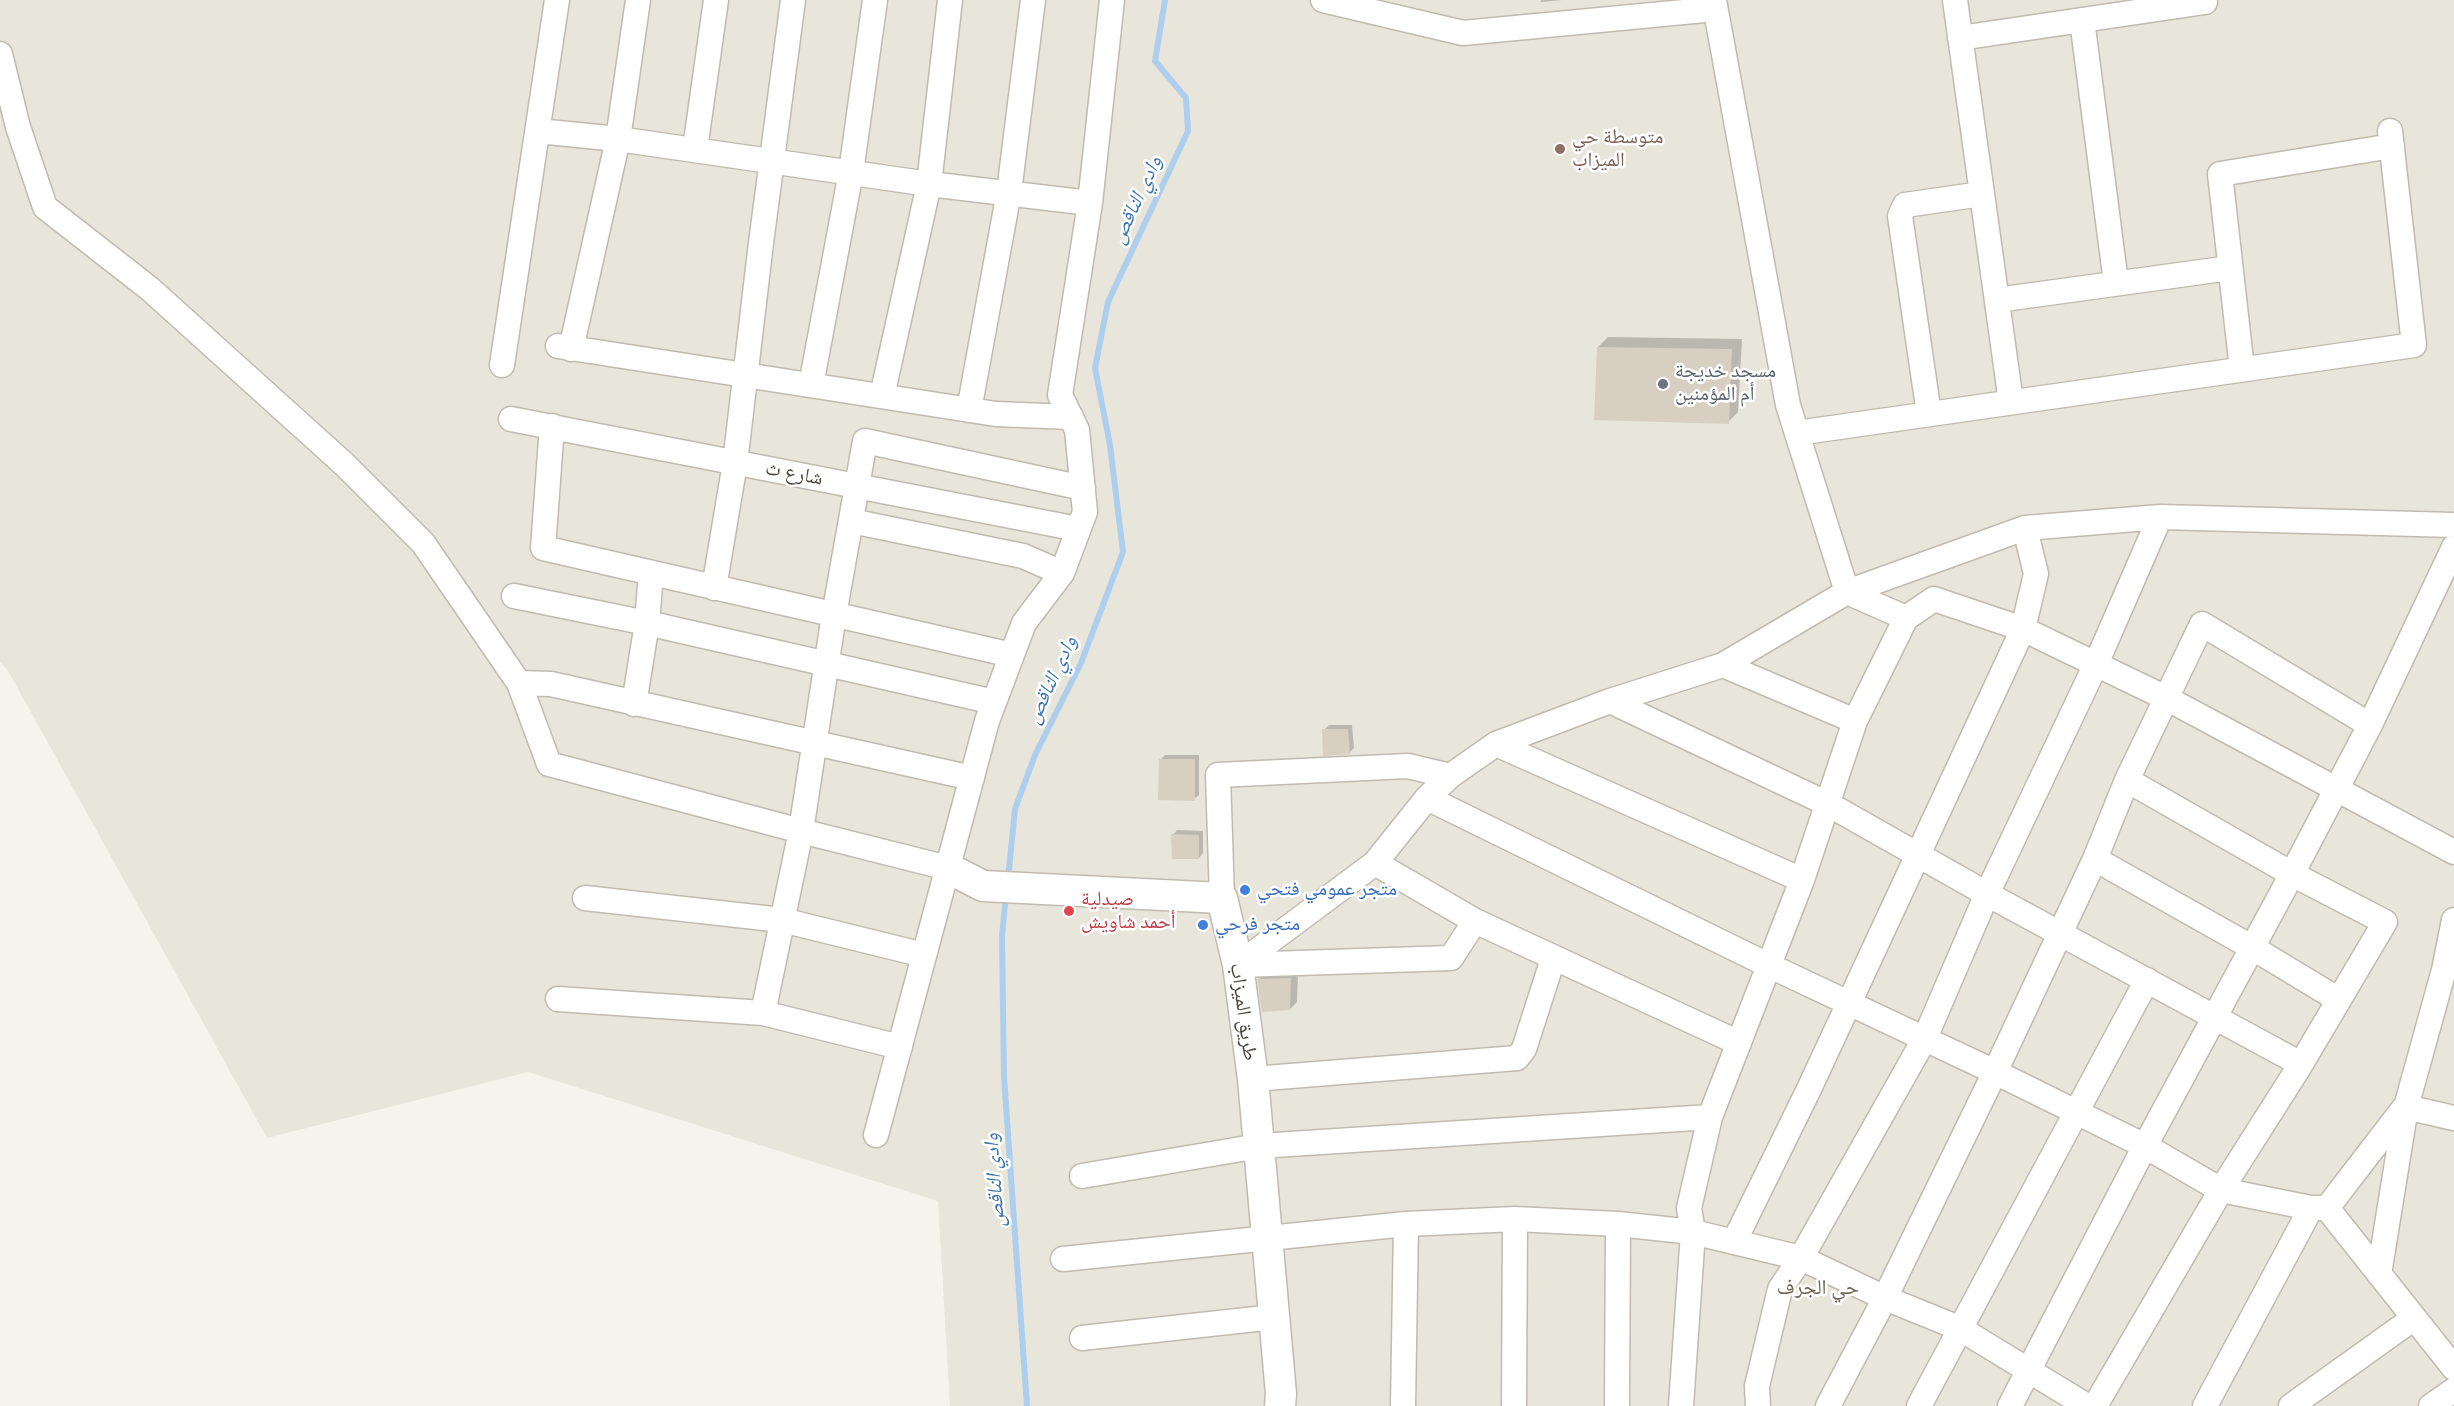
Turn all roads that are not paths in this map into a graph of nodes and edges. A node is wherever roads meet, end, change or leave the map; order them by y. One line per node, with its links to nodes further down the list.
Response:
1 (557, 0): 17 (street)
2 (638, 0): 18 (street)
3 (716, 0): 19 (street)
4 (794, 0): 20 (street)
5 (875, 0): 21 (street)
6 (950, 0): 22 (street)
7 (1034, 0): 23 (street)
8 (1112, 0): 25 (street)
9 (1323, 0): 12 (street)
10 (1955, 0): 15 (street)
11 (2205, 2): 13 (street)
12 (1715, 4): 40 (street)
13 (2140, 6): 14 (street)
14 (2082, 20): 15 (street); 27 (street)
15 (1960, 38): 24 (street)
16 (0, 54): 63 (street)
17 (538, 130): 18 (street); 29 (street)
18 (618, 139): 19 (street); 31 (street)
19 (695, 149): 20 (street)
20 (773, 160): 21 (street); 31 (street)
21 (851, 172): 22 (street); 32 (street)
22 (930, 184): 23 (street); 33 (street)
23 (1009, 192): 25 (street); 35 (street)
24 (1982, 194): 28 (street); 36 (street)
25 (1090, 203): 37 (street)
26 (2230, 268): 27 (street); 30 (street); 30 (street)
27 (2116, 283): 28 (street)
28 (1997, 300): 34 (street)
29 (501, 364)
30 (2242, 369): 34 (street)
31 (745, 375): 32 (street); 41 (street)
32 (811, 385): 33 (street)
33 (882, 396): 35 (street)
34 (2010, 402): 36 (street)
35 (969, 410): 37 (street)
36 (1929, 414): 40 (street)
37 (1071, 417): 43 (street)
38 (511, 418): 39 (street, شارع ث)
39 (552, 426): 41 (street, شارع ث); 50 (street)
40 (1797, 433): 53 (street)
41 (735, 462): 42 (street, شارع ث); 52 (street)
42 (857, 486): 43 (street); 45 (street); 48 (street, شارع ث)
43 (1083, 488): 48 (street)
44 (2160, 517): 46 (street); 47 (street); 61 (street)
45 (851, 521): 51 (street); 55 (street)
46 (2454, 525)
47 (2025, 528): 53 (street); 58 (street)
48 (1078, 529): 51 (street)
49 (2454, 547): 69 (street)
50 (651, 573): 52 (street); 57 (street)
51 (1062, 573): 59 (street)
52 (714, 588): 55 (street)
53 (1847, 592): 56 (street); 62 (street)
54 (514, 596): 57 (street)
55 (834, 615): 59 (street); 60 (street)
56 (1906, 618): 58 (street); 68 (street)
57 (647, 623): 60 (street); 67 (street)
58 (2023, 628): 61 (street); 80 (street)
59 (1012, 655): 66 (street)
60 (828, 664): 66 (street); 70 (street)
61 (2096, 664): 64 (street); 86 (street)
62 (1723, 665): 65 (street); 68 (street)
63 (519, 683): 67 (street); 78 (street)
64 (2166, 698): 69 (street); 74 (street); 75 (street)
65 (1611, 701): 71 (street); 77 (street)
66 (994, 702): 73 (street)
67 (634, 704): 70 (street)
68 (1855, 721): 77 (street)
69 (2370, 725): 75 (street)
70 (814, 744): 73 (street); 78 (street)
71 (1496, 744): 72 (street); 85 (street)
72 (1450, 776): 76 (street); 88 (street)
73 (972, 778): 83 (street)
74 (2127, 780): 81 (street); 84 (street)
75 (2336, 791): 79 (street); 84 (street)
76 (1427, 798): 82 (street); 97 (street)
77 (1828, 804): 80 (street); 85 (street)
78 (801, 831): 83 (street); 89 (street)
79 (2454, 852)
80 (1919, 854): 86 (street); 102 (street)
81 (2095, 859): 92 (street); 93 (street)
82 (1375, 862): 91 (street); 96 (street)
83 (948, 867): 88 (street); 94 (street)
84 (2292, 874): 93 (street); 101 (street)
85 (1802, 880): 97 (street)
86 (1987, 894): 92 (street); 105 (street)
87 (585, 898): 89 (street)
88 (1222, 898): 96 (street, طريق الميزاب)
89 (782, 920): 94 (street); 103 (street)
90 (2454, 920): 98 (street)
91 (1475, 921): 95 (street); 96 (street)
92 (2059, 932): 99 (street); 109 (street)
93 (2253, 948): 101 (street); 104 (street)
94 (924, 955): 107 (street)
95 (1553, 959): 106 (street); 110 (street)
96 (1238, 965): 110 (street, طريق الميزاب)
97 (1768, 965): 102 (street); 106 (street)
98 (2449, 971): 111 (street)
99 (2147, 980): 104 (street); 112 (street)
100 (558, 999): 103 (street)
101 (2339, 1000): 108 (street)
102 (1849, 1004): 105 (street); 126 (street)
103 (763, 1013): 107 (street)
104 (2215, 1017): 108 (street); 117 (street)
105 (1925, 1038): 109 (street); 127 (street)
106 (1739, 1043): 113 (street)
107 (900, 1047): 115 (street)
108 (2301, 1064): 119 (street)
109 (1995, 1072): 112 (street); 130 (street)
110 (1253, 1079): 116 (street, طريق الميزاب)
111 (2406, 1107): 114 (street); 120 (street); 129 (street)
112 (2075, 1113): 117 (street); 133 (street)
113 (1710, 1117): 116 (street); 124 (street)
114 (2454, 1118)
115 (876, 1135)
116 (1259, 1146): 118 (street); 125 (street, طريق الميزاب)
117 (2145, 1146): 119 (street); 136 (street)
118 (1082, 1176)
119 (2221, 1190): 120 (street); 148 (street)
120 (2319, 1208): 129 (street); 149 (street)
121 (1515, 1219): 122 (street); 123 (street); 140 (street)
122 (1406, 1224): 125 (street); 139 (street)
123 (1618, 1224): 124 (street); 141 (street)
124 (1693, 1232): 126 (street); 142 (street)
125 (1267, 1238): 128 (street); 131 (street, طريق الميزاب)
126 (1734, 1242): 127 (street)
127 (1801, 1258): 130 (street); 143 (street)
128 (1063, 1259)
129 (2379, 1274): 132 (street)
130 (1885, 1298): 133 (street); 144 (street)
131 (1274, 1317): 134 (street); 138 (street, طريق الميزاب)
132 (2414, 1318): 135 (street); 150 (street)
133 (1959, 1328): 136 (street); 145 (street)
134 (1082, 1338)
135 (2454, 1368)
136 (2029, 1370): 146 (street); 147 (street)
137 (2454, 1390): 151 (street)
138 (1280, 1406)
139 (1403, 1406)
140 (1514, 1406)
141 (1617, 1406)
142 (1681, 1406)
143 (1758, 1406)
144 (1828, 1406)
145 (1919, 1406)
146 (2010, 1406)
147 (2087, 1406)
148 (2095, 1406)
149 (2205, 1406)
150 (2291, 1406)
151 (2431, 1406)

